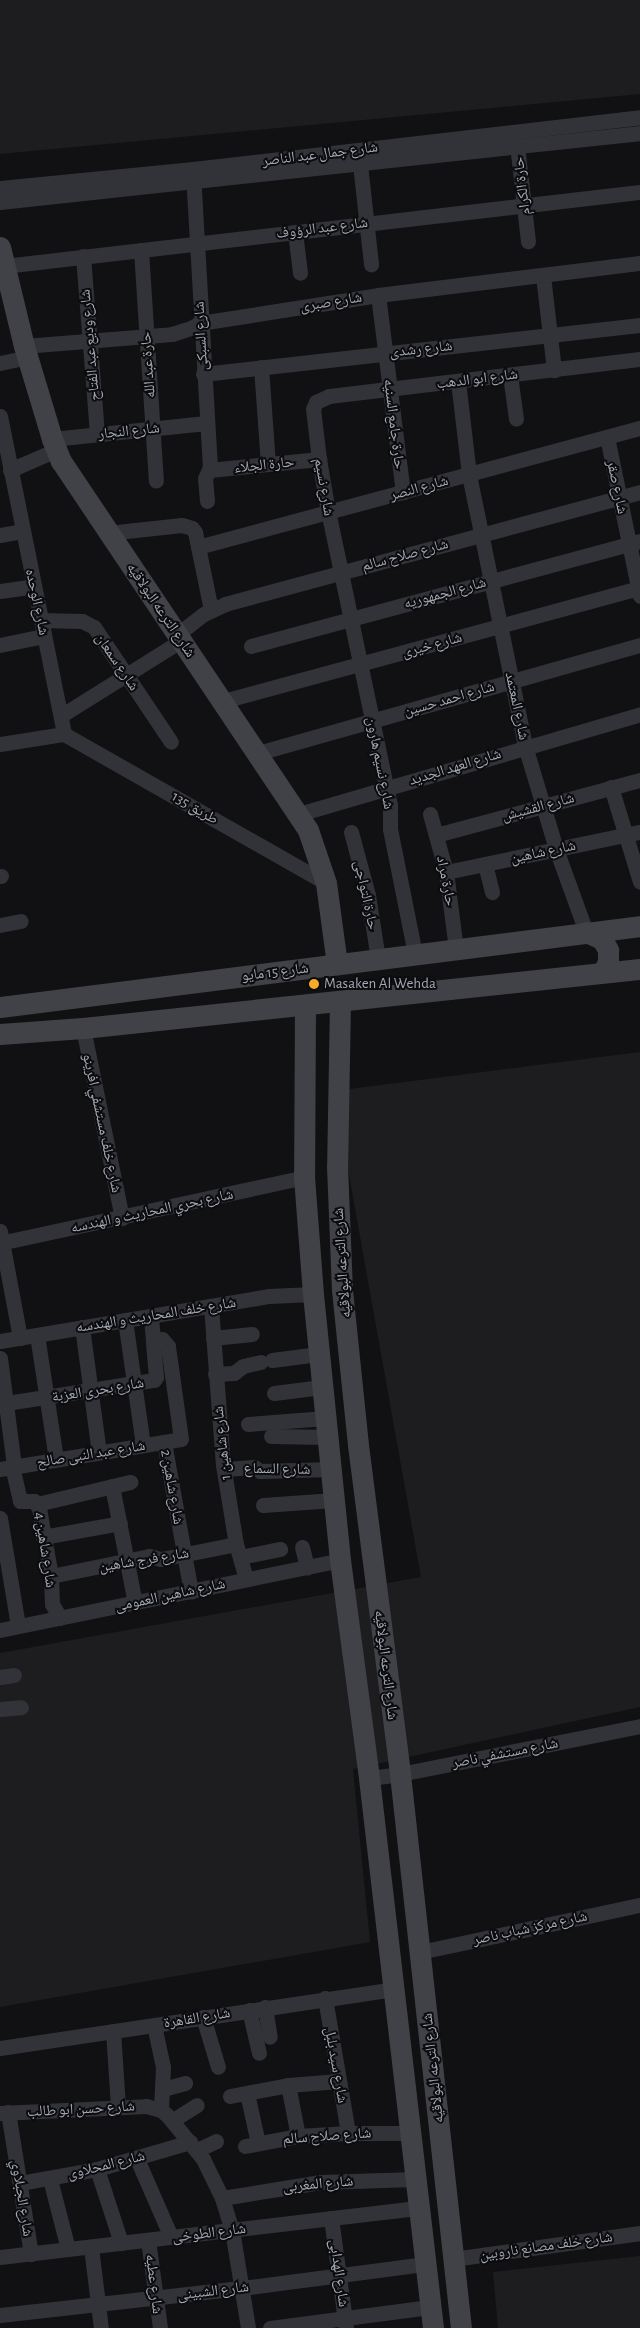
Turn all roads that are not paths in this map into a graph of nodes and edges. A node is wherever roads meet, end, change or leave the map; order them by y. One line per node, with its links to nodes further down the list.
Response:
1 (640, 117): 3 (street, شارع جمال عبد الناصر)
2 (640, 133): 3 (street, شارع جمال عبد الناصر)
3 (516, 139): 4 (street, شارع جمال عبد الناصر); 5 (street, شارع جمال عبد الناصر); 9 (street, حارة الكرام)
4 (360, 164): 5 (street, شارع جمال عبد الناصر); 10 (street)
5 (193, 175): 6 (street, شارع جمال عبد الناصر); 8 (street, شارع جمال عبد الناصر); 13 (street, شارع السبكى)
6 (0, 188)
7 (640, 192): 9 (street, شارع عبد الرؤوف)
8 (0, 202)
9 (524, 205): 10 (street, شارع عبد الرؤوف); 12 (street, حارة الكرام)
10 (366, 223): 11 (street, شارع عبد الرؤوف); 18 (street)
11 (295, 232): 13 (street, شارع عبد الرؤوف); 19 (street)
12 (528, 241)
13 (196, 243): 14 (street, شارع عبد الرؤوف); 23 (street, شارع السبكى)
14 (140, 250): 16 (street, شارع عبد الرؤوف); 26 (street, حارة عبد الله)
15 (2, 256): 16 (street, شارع عبد الرؤوف); 22 (street, شارع الترعه البولاقيه)
16 (83, 256): 27 (street, شارع وديع عبد الفتاح)
17 (640, 263): 20 (street, شارع صبرى)
18 (371, 264)
19 (300, 273)
20 (543, 276): 21 (street, شارع صبرى); 25 (street)
21 (378, 295): 23 (street, شارع صبرى); 29 (street, حارة جامع السنيه)
22 (7, 306): 28 (street, شارع الترعه البولاقيه)
23 (200, 323): 26 (street, شارع صبرى); 34 (street, شارع السبكى)
24 (640, 324): 25 (street, شارع رشدى)
25 (550, 335): 29 (street, شارع رشدى); 33 (street)
26 (146, 336): 27 (street, شارع صبرى); 43 (street, حارة عبد الله)
27 (90, 341): 28 (street, شارع صبرى); 44 (street, شارع وديع عبد الفتاح)
28 (26, 352): 31 (street, شارع صبرى); 46 (street, شارع الترعه البولاقيه)
29 (385, 353): 32 (street, شارع رشدى); 37 (street, حارة جامع السنيه)
30 (640, 359): 33 (street, شارع ابو الدهب)
31 (0, 363)
32 (261, 367): 34 (street, شارع رشدى); 48 (street)
33 (554, 370): 35 (street, شارع ابو الدهب)
34 (203, 374): 41 (street, شارع السبكى)
35 (510, 376): 36 (street, شارع ابو الدهب); 39 (street)
36 (458, 382): 37 (street, شارع ابو الدهب); 51 (street, شارع المعتمد)
37 (390, 389): 38 (street, شارع ابو الدهب); 53 (street, حارة جامع السنيه)
38 (316, 402): 47 (street, شارع نسيم)
39 (516, 419)
40 (1, 422): 50 (street)
41 (206, 423): 43 (street, شارع النجار); 49 (street, شارع السبكى)
42 (640, 428): 45 (street, شارع النصر)
43 (152, 429): 44 (street, شارع النجار); 52 (street, حارة عبد الله)
44 (97, 434): 46 (street, شارع النجار)
45 (607, 438): 51 (street, شارع النصر); 55 (street, شارع صقر)
46 (54, 444): 50 (street, شارع النجار); 59 (street, شارع الترعه البولاقيه)
47 (319, 459): 48 (street, حارة الجلاء); 57 (street, شارع نسيم)
48 (268, 464): 49 (street, حارة الجلاء)
49 (209, 470): 56 (street, شارع السبكى)
50 (7, 474): 58 (street, شارع الوحده)
51 (468, 474): 53 (street, شارع النصر); 60 (street, شارع المعتمد)
52 (156, 481)
53 (403, 492): 57 (street, شارع النصر)
54 (640, 492): 55 (street, شارع صلاح سالم)
55 (620, 498): 60 (street, شارع صلاح سالم); 62 (street, شارع صقر)
56 (207, 501)
57 (328, 512): 63 (street, شارع النصر); 64 (street, شارع نسيم)
58 (22, 531): 61 (street); 66 (street, شارع الوحده)
59 (108, 532): 63 (street); 74 (street, شارع الترعه البولاقيه)
60 (481, 534): 64 (street, شارع صلاح سالم); 65 (street, شارع المعتمد)
61 (0, 535)
62 (635, 542): 65 (street, شارع الجمهوريه); 68 (street, شارع صقر)
63 (198, 547): 69 (street)
64 (341, 572): 69 (street, شارع صلاح سالم); 70 (street, شارع نسيم هارون)
65 (491, 581): 70 (street, شارع الجمهوريه); 72 (street, شارع المعتمد)
66 (34, 586): 67 (street); 71 (street, شارع الوحده)
67 (0, 591)
68 (639, 591): 72 (street, شارع خيرى)
69 (210, 610): 74 (street, شارع صلاح سالم)
70 (350, 619): 77 (street, شارع الجمهوريه); 78 (street, شارع نسيم هارون)
71 (41, 620): 73 (street, شارع الوحده); 79 (street, شارع سمعان)
72 (500, 626): 78 (street, شارع خيرى); 80 (street, شارع المعتمد)
73 (44, 636): 75 (street); 83 (street, شارع الوحده)
74 (180, 637): 79 (street, شارع صلاح سالم); 81 (street, شارع الترعه البولاقيه)
75 (0, 645)
76 (640, 645): 80 (street, شارع احمد حسين)
77 (251, 646)
78 (360, 665): 81 (street, شارع خيرى); 84 (street, شارع نسيم هارون)
79 (126, 675): 83 (street, شارع صلاح سالم); 86 (street, شارع سمعان)
80 (512, 681): 84 (street, شارع احمد حسين); 88 (street, شارع المعتمد)
81 (223, 701): 89 (street, شارع الترعه البولاقيه)
82 (640, 714): 88 (street, شارع العهد الجديد)
83 (62, 715): 85 (street, شارع الوحده)
84 (371, 721): 89 (street, شارع احمد حسين); 92 (street, شارع نسيم هارون)
85 (64, 734): 87 (street); 102 (street, طريق 135)
86 (171, 742)
87 (0, 743)
88 (526, 746): 92 (street, شارع العهد الجديد); 93 (street, شارع المعتمد)
89 (258, 753): 94 (street, شارع الترعه البولاقيه)
90 (640, 780): 91 (street, شارع القشيش)
91 (612, 787): 93 (street, شارع القشيش); 97 (street)
92 (385, 788): 94 (street, شارع العهد الجديد); 110 (street, شارع نسيم هارون)
93 (543, 805): 98 (street, شارع القشيش); 99 (street, شارع المعتمد)
94 (299, 814): 102 (street, شارع الترعه البولاقيه)
95 (430, 814): 98 (street, حارة مراد)
96 (351, 832): 111 (street, حارة التواجى)
97 (633, 833): 99 (street, شارع شاهين); 103 (street)
98 (436, 835): 101 (street, حارة مراد)
99 (556, 849): 100 (street, شارع شاهين); 108 (street, شارع المعتمد)
100 (485, 864): 101 (street, شارع شاهين); 104 (street)
101 (446, 872): 109 (street, حارة مراد)
102 (326, 882): 112 (street, شارع الترعه البولاقيه)
103 (640, 882)
104 (492, 892)
105 (20, 921): 106 (street)
106 (0, 925)
107 (640, 926): 108 (street, شارع 15 مايو)
108 (586, 932): 109 (street, شارع 15 مايو); 114 (street)
109 (456, 949): 110 (street, شارع 15 مايو)
110 (415, 954): 111 (street, شارع 15 مايو)
111 (378, 959): 112 (street, شارع 15 مايو)
112 (337, 964): 117 (street, شارع 15 مايو)
113 (640, 969): 114 (street)
114 (602, 972): 115 (street)
115 (340, 1001): 116 (street); 122 (street, شارع الترعه البولاقيه)
116 (305, 1005): 118 (street); 120 (street, شارع الترعه البولاقيه)
117 (0, 1006)
118 (83, 1028): 119 (street); 121 (street, شارع خلف مستشفي افرينو)
119 (0, 1034)
120 (304, 1178): 121 (street, شارع بحري المحاريث و الهندسه); 123 (street, شارع الترعه البولاقيه)
121 (122, 1218): 124 (street, شارع بحري المحاريث و الهندسه)
122 (338, 1226): 123 (street); 181 (street, شارع الترعه البولاقيه)
123 (307, 1227): 125 (street, شارع الترعه البولاقيه)
124 (1, 1239): 132 (street)
125 (313, 1294): 126 (street, شارع خلف المحاريث و الهندسه); 136 (street, شارع الترعه البولاقيه)
126 (211, 1306): 127 (street, شارع خلف المحاريث و الهندسه); 133 (street, شارع شاهين 1)
127 (151, 1316): 128 (street, شارع خلف المحاريث و الهندسه); 134 (street)
128 (125, 1320): 129 (street, شارع خلف المحاريث و الهندسه); 139 (street)
129 (82, 1327): 131 (street, شارع خلف المحاريث و الهندسه); 141 (street)
130 (252, 1334): 133 (street)
131 (37, 1335): 132 (street, شارع خلف المحاريث و الهندسه); 143 (street)
132 (20, 1338): 135 (street, شارع خلف المحاريث و الهندسه)
133 (213, 1338): 138 (street, شارع شاهين 1)
134 (153, 1340): 139 (street, شارع بحرى العزبة); 148 (street, شارع عبد النبى صالح)
135 (0, 1341)
136 (319, 1354): 138 (street); 140 (street, شارع الترعه البولاقيه)
137 (0, 1358): 144 (street)
138 (216, 1374): 153 (street, شارع شاهين 1)
139 (133, 1383): 141 (street, شارع بحرى العزبة); 149 (street)
140 (322, 1388): 142 (street); 146 (street, شارع الترعه البولاقيه)
141 (91, 1390): 143 (street, شارع بحرى العزبة); 150 (street)
142 (274, 1393)
143 (45, 1398): 144 (street, شارع بحرى العزبة); 151 (street)
144 (3, 1404): 152 (street)
145 (248, 1424): 146 (street)
146 (327, 1428): 147 (street); 154 (street, شارع الترعه البولاقيه)
147 (271, 1436)
148 (164, 1442): 149 (street, شارع عبد النبى صالح); 166 (street, شارع شاهين 2)
149 (143, 1445): 150 (street, شارع عبد النبى صالح)
150 (99, 1452): 151 (street, شارع عبد النبى صالح)
151 (56, 1459): 152 (street, شارع عبد النبى صالح)
152 (9, 1467): 158 (street, شارع شاهين 4)
153 (224, 1469): 154 (street, شارع السماع); 165 (street, شارع شاهين 1)
154 (331, 1469): 157 (street, شارع الترعه البولاقيه)
155 (130, 1482): 156 (street)
156 (112, 1486): 158 (street); 161 (street)
157 (334, 1500): 159 (street); 168 (street, شارع الترعه البولاقيه)
158 (37, 1504): 162 (street, شارع شاهين 4)
159 (263, 1505)
160 (0, 1518): 172 (street)
161 (120, 1523): 162 (street); 167 (street)
162 (43, 1537): 170 (street, شارع شاهين 4)
163 (302, 1547): 169 (street)
164 (280, 1549): 165 (street, شارع فرج شاهين)
165 (238, 1550): 166 (street, شارع فرج شاهين); 171 (street, شارع شاهين 1)
166 (184, 1555): 167 (street, شارع فرج شاهين); 173 (street, شارع شاهين 2)
167 (127, 1560): 170 (street, شارع فرج شاهين); 174 (street)
168 (340, 1560): 169 (street, شارع شاهين العمومى); 182 (street, شارع الترعه البولاقيه)
169 (307, 1567): 171 (street, شارع شاهين العمومى)
170 (51, 1576): 175 (street, شارع شاهين 4)
171 (246, 1579): 173 (street, شارع شاهين العمومى)
172 (5, 1580): 176 (street)
173 (191, 1592): 174 (street, شارع شاهين العمومى)
174 (135, 1603): 175 (street, شارع شاهين العمومى)
175 (60, 1618): 176 (street, شارع شاهين العمومى)
176 (18, 1626): 177 (street, شارع شاهين العمومى)
177 (0, 1630)
178 (22, 1707): 179 (street)
179 (0, 1709)
180 (640, 1726): 181 (street, شارع مستشفي ناصر)
181 (400, 1774): 182 (street, شارع مستشفي ناصر); 184 (street, شارع الترعه البولاقيه)
182 (369, 1778): 185 (street, شارع الترعه البولاقيه)
183 (640, 1904): 184 (street, شارع مركز شباب ناصر)
184 (420, 1952): 229 (street, شارع الترعه البولاقيه)
185 (394, 1989): 186 (street, شارع القاهرة); 208 (street, شارع الترعه البولاقيه)
186 (325, 1998): 187 (street, شارع القاهرة); 196 (street, شارع سيد بلبل)
187 (265, 2007): 188 (street, شارع القاهرة); 192 (street)
188 (249, 2010): 189 (street, شارع القاهرة); 194 (street)
189 (202, 2017): 190 (street, شارع القاهرة); 195 (street)
190 (154, 2025): 191 (street, شارع القاهرة); 199 (street)
191 (113, 2031): 193 (street, شارع القاهرة); 203 (street)
192 (270, 2037)
193 (0, 2048)
194 (259, 2053)
195 (218, 2067)
196 (339, 2081): 198 (street); 207 (street, شارع سيد بلبل)
197 (185, 2083): 199 (street)
198 (288, 2086): 200 (street); 209 (street)
199 (163, 2089): 204 (street)
200 (246, 2093): 201 (street); 209 (street, شارع صلاح سالم)
201 (230, 2096)
202 (197, 2105): 206 (street)
203 (118, 2107): 204 (street, شارع حسن ابو طالب); 205 (street, شارع حسن ابو طالب)
204 (161, 2110): 206 (street)
205 (4, 2112): 216 (street, شارع الجبلاوي)
206 (173, 2120): 211 (street)
207 (348, 2133): 208 (street, شارع صلاح سالم); 209 (street, شارع صلاح سالم)
208 (410, 2133): 214 (street, شارع الترعه البولاقيه)
209 (298, 2136)
210 (216, 2141): 211 (street, شارع المحلاوى)
211 (194, 2146): 212 (street, شارع المحلاوى); 217 (street)
212 (137, 2159): 213 (street, شارع المحلاوى); 222 (street)
213 (96, 2169): 215 (street, شارع المحلاوى); 224 (street)
214 (415, 2178): 217 (street, شارع المغربى); 218 (street, شارع الترعه البولاقيه)
215 (50, 2179): 216 (street, شارع المحلاوى); 226 (street)
216 (20, 2184): 227 (street, شارع الجبلاوي)
217 (222, 2198): 220 (street)
218 (419, 2208): 219 (street, شارع الطوخى); 230 (street, شارع الترعه البولاقيه)
219 (331, 2218): 220 (street, شارع الطوخى); 231 (street, شارع الهدابى)
220 (232, 2230): 222 (street, شارع الطوخى); 232 (street)
221 (640, 2233): 229 (street, شارع خلف مصانع ناروبين)
222 (171, 2237): 223 (street, شارع الطوخى)
223 (148, 2240): 224 (street, شارع الطوخى); 233 (street, شارع عطيه)
224 (121, 2243): 225 (street, شارع الطوخى)
225 (90, 2247): 226 (street, شارع الطوخى); 234 (street)
226 (68, 2249): 227 (street, شارع الطوخى)
227 (31, 2254): 228 (street, شارع الطوخى)
228 (0, 2257)
229 (453, 2259): 243 (street, شارع الترعه البولاقيه)
230 (425, 2264): 231 (street, شارع الشبينى); 235 (street, شارع الترعه البولاقيه)
231 (339, 2276): 232 (street, شارع الشبينى); 237 (street, شارع الهدابى)
232 (242, 2288): 233 (street, شارع الشبينى); 240 (street)
233 (156, 2298): 234 (street, شارع الشبينى); 239 (street, شارع عطيه)
234 (99, 2305): 236 (street, شارع الشبينى); 238 (street)
235 (430, 2306): 237 (street); 242 (street, شارع الترعه البولاقيه)
236 (0, 2315)
237 (346, 2323): 241 (street)
238 (101, 2328)
239 (160, 2328)
240 (248, 2328)
241 (270, 2328)
242 (433, 2328)
243 (461, 2328)

